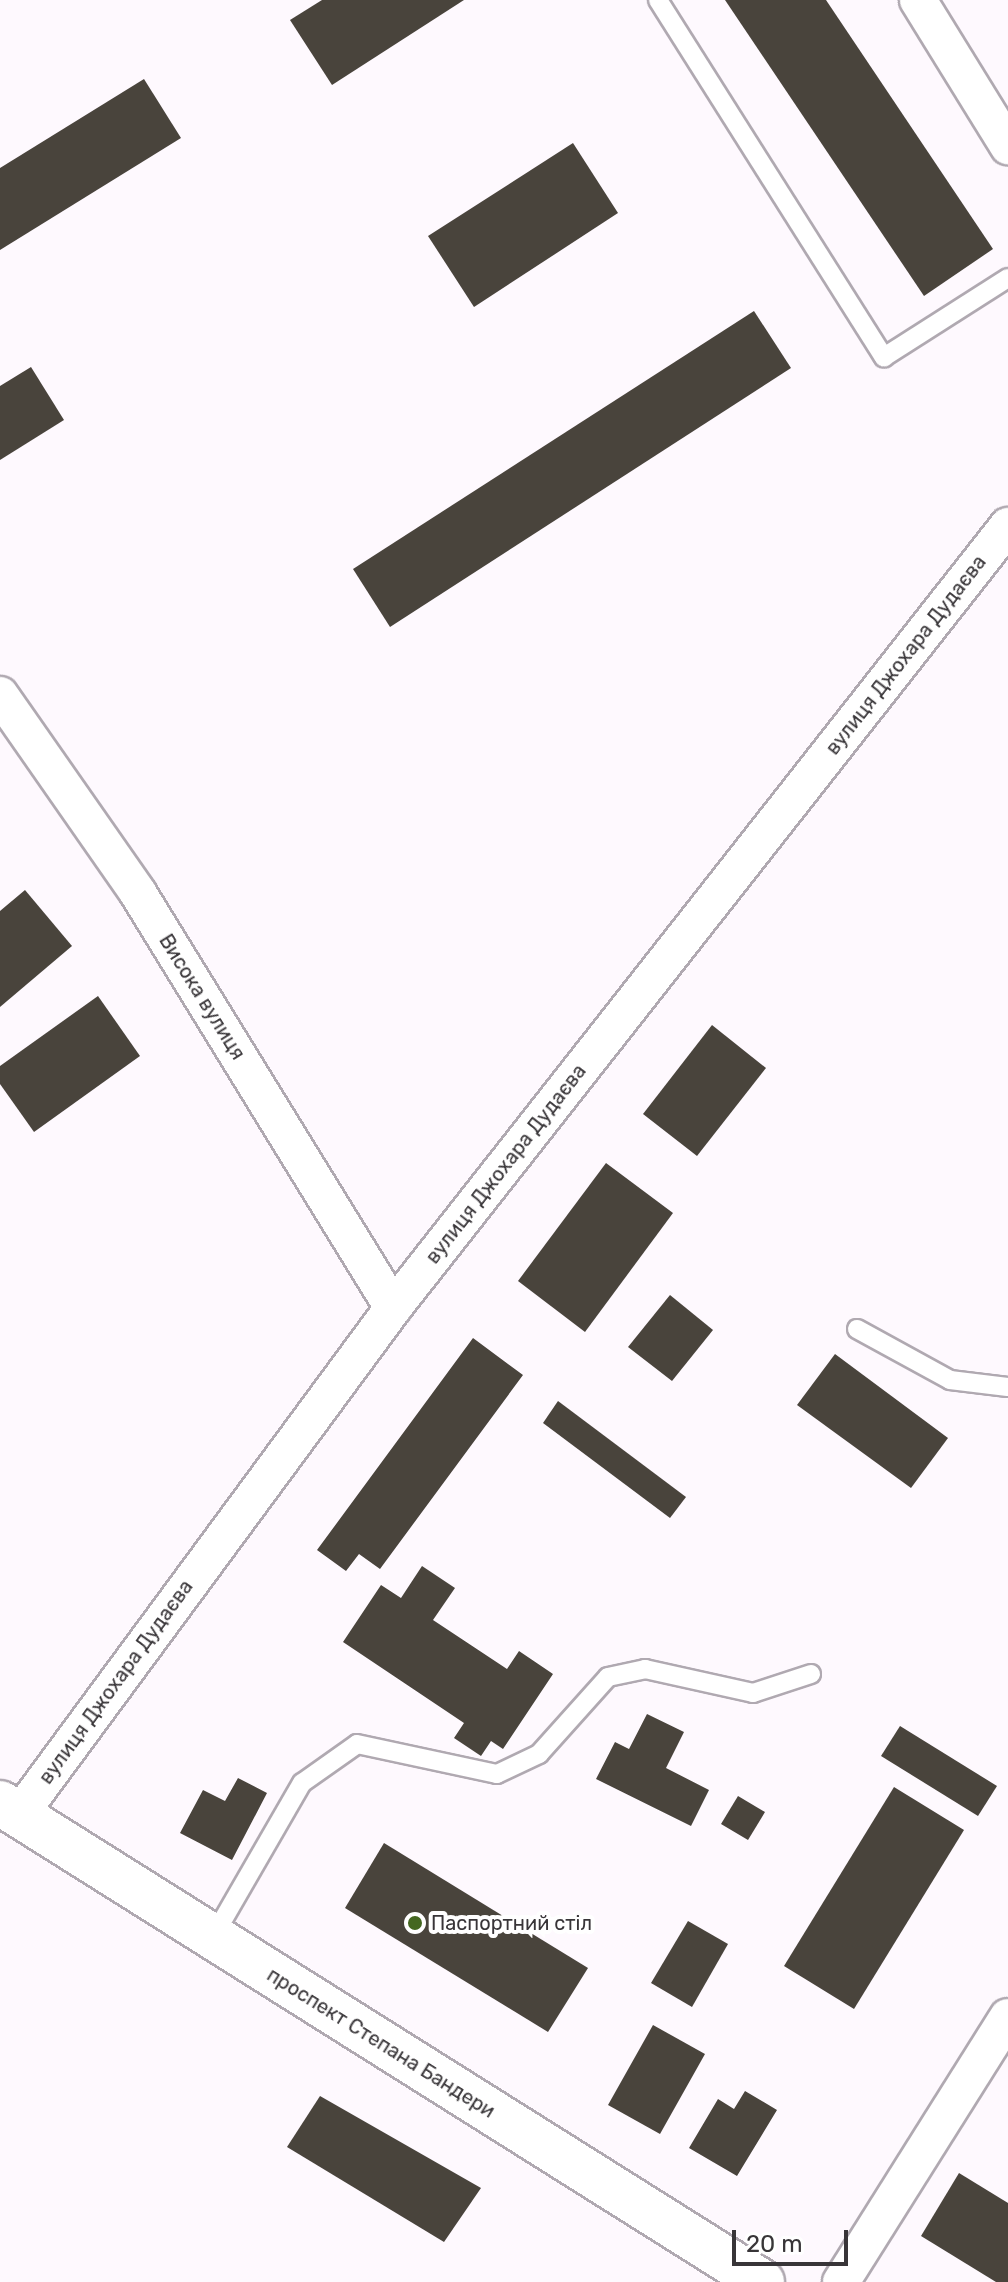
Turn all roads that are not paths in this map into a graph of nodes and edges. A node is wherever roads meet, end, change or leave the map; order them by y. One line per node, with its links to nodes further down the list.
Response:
1 (658, 0): 4 (lane)
2 (918, 0): 3 (street)
3 (1008, 146)
4 (1008, 278)
5 (1008, 526): 7 (street, вулиця Джохара Дудаєва)
6 (0, 695): 7 (street, Висока вулиця)
7 (393, 1308): 11 (street, вулиця Джохара Дудаєва)
8 (857, 1329): 9 (lane)
9 (1008, 1387)
10 (811, 1674): 12 (lane)
11 (10, 1809): 12 (main road, проспект Степана Бандери)
12 (213, 1937): 14 (main road, проспект Степана Бандери)
13 (1008, 2017): 15 (street)
14 (762, 2282)
15 (841, 2282)

